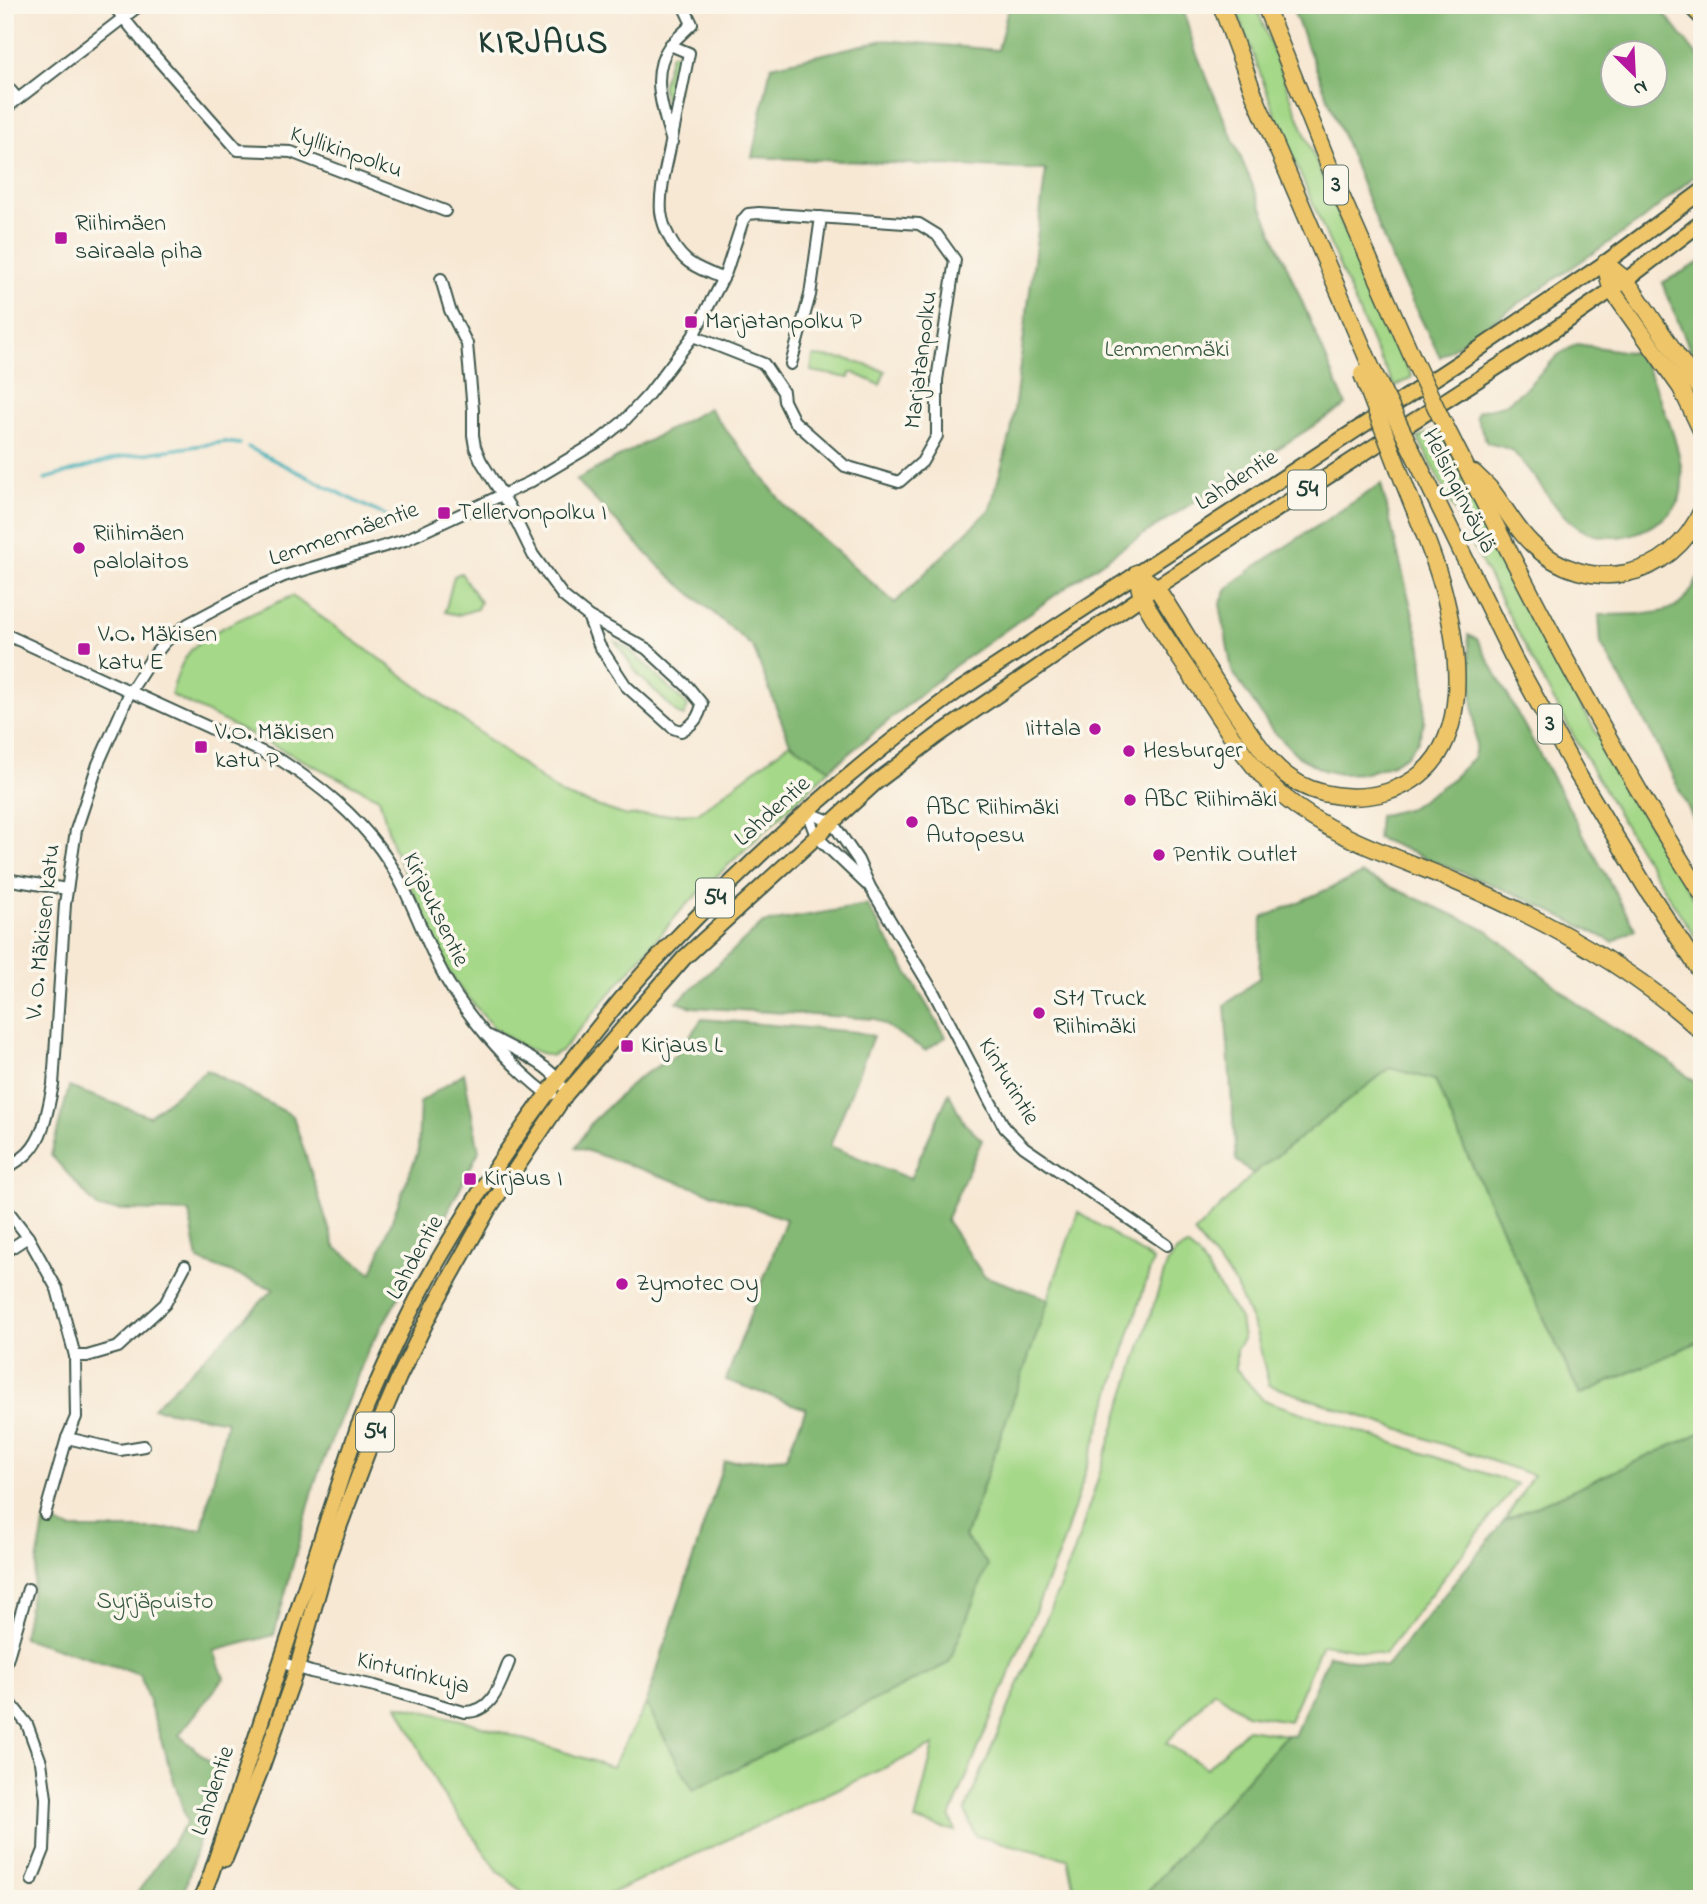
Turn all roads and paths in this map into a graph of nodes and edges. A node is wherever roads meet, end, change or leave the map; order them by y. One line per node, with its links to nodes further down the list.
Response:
1 (113, 5): 7 (street, Kyllikinpolku)
2 (140, 5): 7 (street)
3 (683, 5): 9 (street)
4 (1222, 5): 25 (highway, Helsinginväylä / 3)
5 (1265, 5): 28 (highway, Helsinginväylä / 3, bridge)
6 (1689, 5): 8 (main road)
7 (122, 18): 11 (street); 15 (street, Kyllikinpolku)
8 (1702, 18)
9 (670, 45): 13 (street); 13 (street)
10 (5, 84): 11 (street)
11 (18, 99): 12 (street)
12 (5, 109)
13 (672, 142): 21 (street)
14 (1702, 191): 19 (main road, Lahdentie / 54)
15 (445, 211)
16 (759, 213): 17 (street, Marjatanpolku); 21 (street, Lemmenmäentie)
17 (821, 218): 23 (street, Marjatanpolku); 24 (street)
18 (1702, 222): 22 (main road, Lahdentie / 54)
19 (1605, 263): 22 (highway); 31 (main road, Lahdentie / 54)
20 (441, 279): 29 (street)
21 (723, 279): 23 (street, Lemmenmäentie)
22 (1618, 284): 26 (highway); 27 (highway); 32 (main road, Lahdentie / 54)
23 (693, 336): 29 (street, Lemmenmäentie)
24 (791, 364)
25 (1367, 371): 32 (highway, bridge); 44 (highway, Helsinginväylä / 3, bridge)
26 (1702, 392)
27 (1702, 432)
28 (1464, 464): 30 (highway); 43 (highway, Helsinginväylä / 3)
29 (502, 495): 34 (street); 36 (street, Lemmenmäentie)
30 (1702, 510)
31 (1137, 573): 32 (highway); 33 (highway); 37 (main road, Lahdentie / 54)
32 (1156, 587): 33 (main road, 54)
33 (1142, 597): 38 (main road, Lahdentie / 54); 45 (highway)
34 (588, 616): 34 (street)
35 (5, 634): 36 (street, Kirjauksentie)
36 (130, 692): 42 (street, V. O. Mäkisen katu); 46 (street, Kirjauksentie)
37 (807, 811): 38 (street); 39 (street, Kinturintie); 47 (main road, Lahdentie / 54)
38 (832, 822): 39 (main road, Lahdentie / 54); 41 (street, Kinturintie)
39 (816, 836): 41 (street, Kinturintie); 49 (main road, Lahdentie / 54)
40 (5, 879): 42 (street)
41 (870, 887): 53 (street, Kinturintie)
42 (67, 889): 50 (street, V. O. Mäkisen katu)
43 (1702, 894)
44 (1702, 974)
45 (1702, 1032)
46 (489, 1036): 47 (street, Kirjauksentie); 48 (street, Kirjauksentie)
47 (559, 1080): 48 (main road, Lahdentie / 54); 49 (street, Kirjauksentie)
48 (547, 1094): 49 (street); 61 (main road, Lahdentie / 54)
49 (566, 1094): 64 (main road, Lahdentie / 54)
50 (5, 1169)
51 (5, 1207): 52 (street)
52 (28, 1237): 54 (street); 56 (street)
53 (1167, 1245)
54 (5, 1252)
55 (185, 1266): 56 (street)
56 (75, 1356): 57 (street)
57 (67, 1438): 58 (street); 59 (street)
58 (144, 1446)
59 (45, 1514)
60 (28, 1589): 63 (street)
61 (280, 1662): 64 (street, Kinturinkuja); 67 (main road, Lahdentie / 54)
62 (509, 1662): 64 (street, Kinturinkuja)
63 (5, 1667)
64 (297, 1668): 68 (main road, Lahdentie / 54)
65 (5, 1696): 66 (street)
66 (32, 1880)
67 (201, 1899)
68 (209, 1899)

